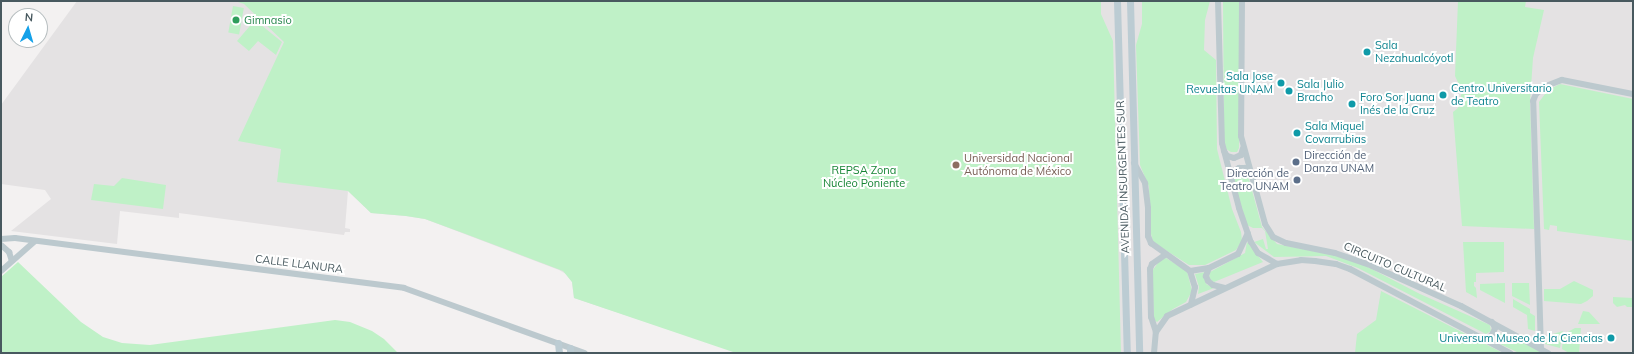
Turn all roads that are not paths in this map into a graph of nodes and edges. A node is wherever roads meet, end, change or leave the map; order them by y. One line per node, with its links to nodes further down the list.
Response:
1 (1117, 1): 33 (main road, AVENIDA INSURGENTES SUR)
2 (1130, 1): 8 (main road, AVENIDA INSURGENTES SUR)
3 (1218, 1): 7 (street)
4 (1242, 1): 6 (street, CIRCUITO CULTURAL)
5 (1633, 94): 29 (street)
6 (1243, 148): 7 (street); 9 (street, CIRCUITO CULTURAL)
7 (1224, 149): 10 (street)
8 (1133, 162): 15 (street); 34 (main road, AVENIDA INSURGENTES SUR)
9 (1250, 171): 10 (street); 23 (street, CIRCUITO CULTURAL)
10 (1232, 182): 11 (street)
11 (1248, 233): 17 (street); 18 (street)
12 (1, 239): 13 (street, CALLE LLANURA)
13 (34, 241): 16 (street); 27 (street, CALLE LLANURA)
14 (1, 245): 16 (street)
15 (1165, 255): 20 (street); 25 (street)
16 (12, 261): 19 (street)
17 (1277, 264): 21 (street, CIRCUITO CULTURAL); 26 (street, CIRCUITO CULTURAL)
18 (1209, 268): 20 (street); 21 (street)
19 (1, 270)
20 (1190, 271): 22 (street)
21 (1225, 288): 22 (street, CIRCUITO CULTURAL)
22 (1191, 305): 25 (street, CIRCUITO CULTURAL)
23 (1492, 322): 24 (street, CIRCUITO CULTURAL); 26 (street)
24 (1506, 330): 28 (street); 29 (street, CIRCUITO CULTURAL)
25 (1156, 332): 35 (street)
26 (1479, 337): 28 (street, CIRCUITO CULTURAL)
27 (558, 343): 30 (street, CALLE LLANURA); 31 (main road)
28 (1497, 346): 36 (street, CIRCUITO CULTURAL)
29 (1541, 348): 37 (street, CIRCUITO CULTURAL)
30 (570, 350): 32 (street, CALLE LLANURA)
31 (559, 353)
32 (585, 353)
33 (1127, 353)
34 (1140, 353)
35 (1154, 353)
36 (1510, 353)
37 (1548, 353)

